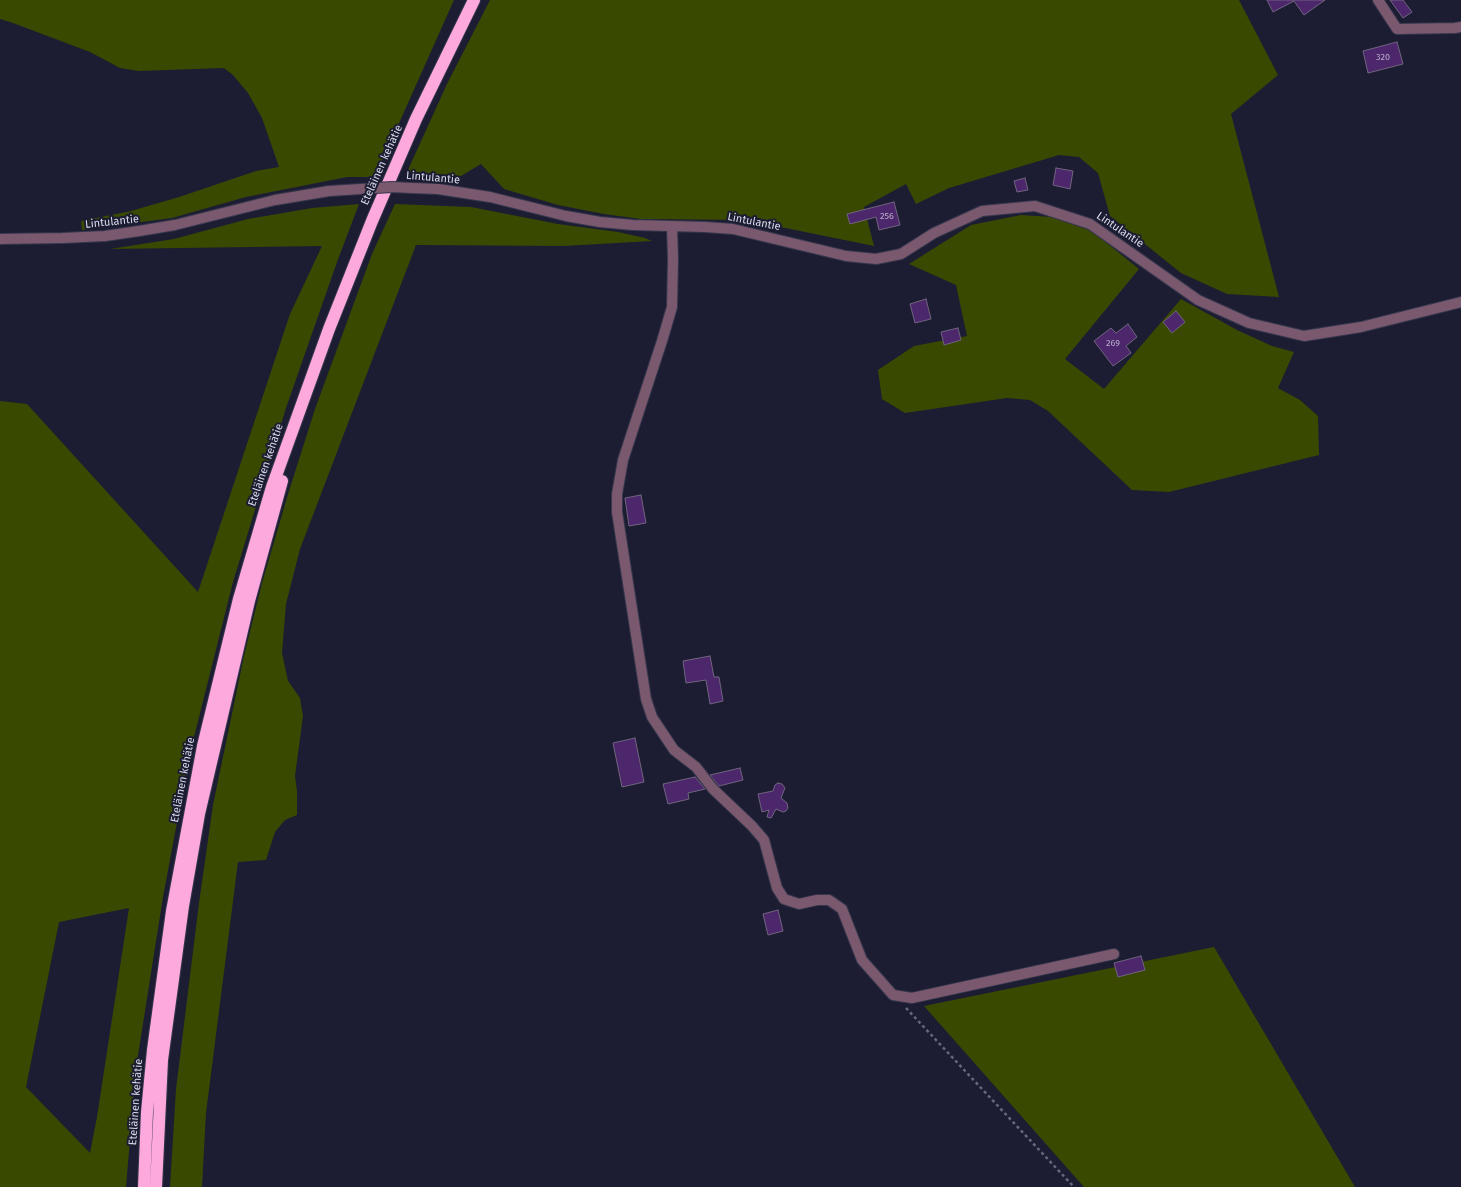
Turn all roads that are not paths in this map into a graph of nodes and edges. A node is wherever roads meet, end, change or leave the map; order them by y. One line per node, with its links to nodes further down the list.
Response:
1 (474, 0): 7 (highway, Eteläinen kehätie)
2 (1378, 0): 3 (street)
3 (1461, 27)
4 (672, 227): 5 (street, Lintulantie, bridge); 6 (street, Lintulantie); 8 (street)
5 (0, 238)
6 (1461, 302)
7 (306, 390): 9 (highway, Eteläinen kehätie); 10 (highway, Eteläinen kehätie)
8 (1114, 954)
9 (147, 1112): 11 (highway); 12 (highway, Eteläinen kehätie)
10 (159, 1112): 13 (highway, Eteläinen kehätie); 14 (highway)
11 (139, 1187)
12 (144, 1187)
13 (156, 1187)
14 (160, 1187)

